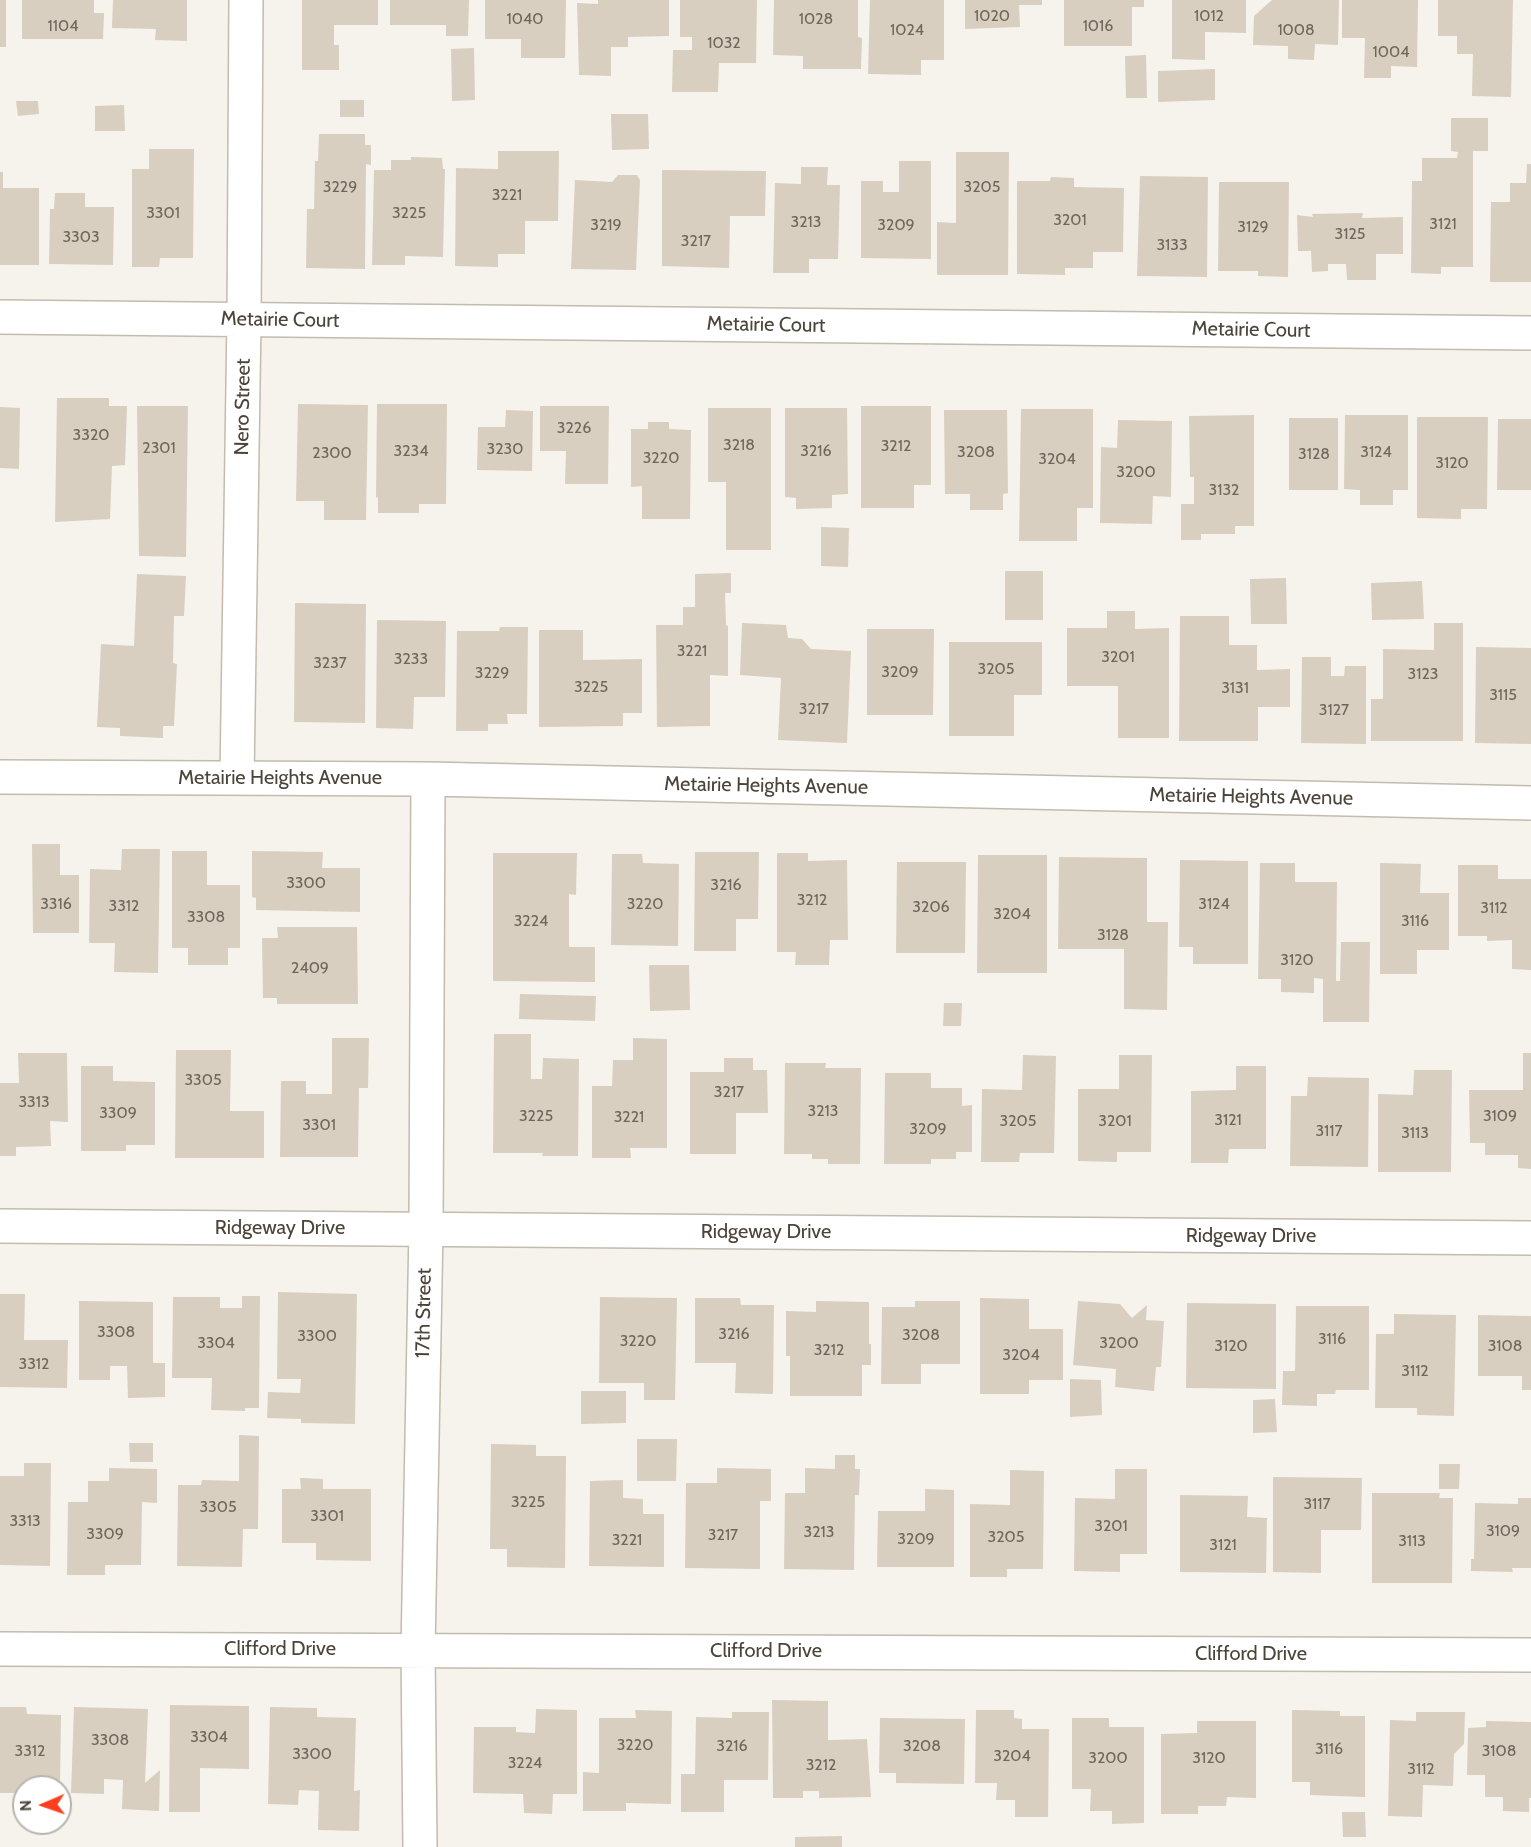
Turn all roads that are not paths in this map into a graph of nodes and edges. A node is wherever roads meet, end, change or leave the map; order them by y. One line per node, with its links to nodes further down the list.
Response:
1 (246, 0): 3 (street, Nero Street)
2 (0, 317): 3 (street, Metairie Court)
3 (244, 319): 4 (street, Metairie Court); 6 (street, Nero Street)
4 (1531, 333)
5 (0, 777): 6 (street, Metairie Heights Avenue)
6 (237, 778): 7 (street, Metairie Heights Avenue)
7 (428, 779): 8 (street, Metairie Heights Avenue); 10 (street, 17th Street)
8 (1531, 803)
9 (0, 1226): 10 (street, Ridgeway Drive)
10 (426, 1229): 11 (street, Ridgeway Drive); 13 (street, 17th Street)
11 (1531, 1238)
12 (0, 1649): 13 (street, Clifford Drive)
13 (418, 1650): 14 (street, Clifford Drive); 15 (street, 17th Street)
14 (1531, 1655)
15 (420, 1847)

